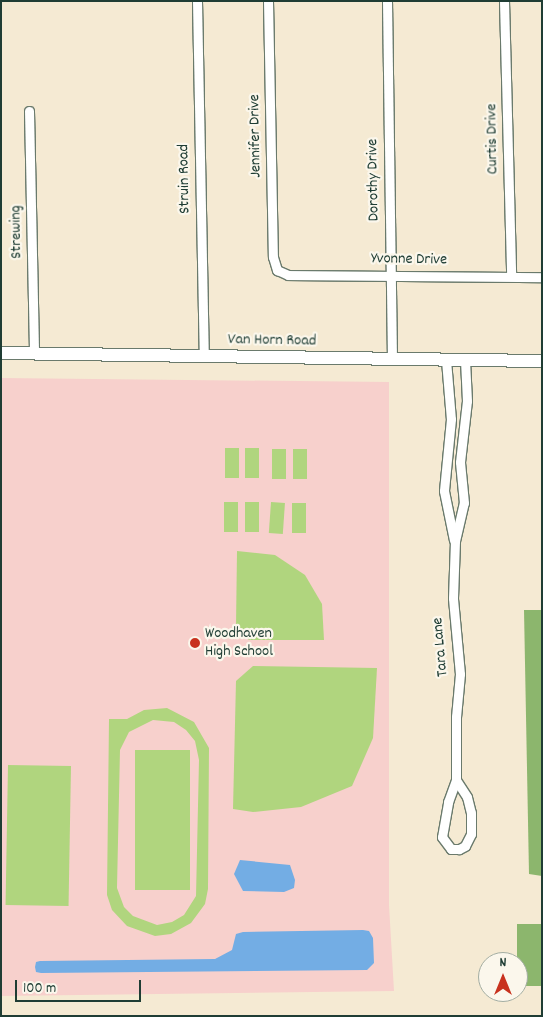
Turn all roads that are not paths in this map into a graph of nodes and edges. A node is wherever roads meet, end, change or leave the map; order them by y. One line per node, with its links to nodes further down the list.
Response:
1 (197, 1): 12 (street, Struin Road)
2 (268, 1): 6 (street, Jennifer Drive)
3 (387, 1): 7 (street, Dorothy Drive)
4 (504, 1): 8 (street, Curtis Drive)
5 (28, 111): 11 (street, Strewing)
6 (277, 270): 7 (street, Yvonne Drive)
7 (390, 274): 8 (street, Yvonne Drive); 13 (street, Dorothy Drive)
8 (510, 276): 9 (street, Yvonne Drive)
9 (542, 277)
10 (1, 353): 11 (main road, Van Horn Road)
11 (34, 354): 12 (main road, Van Horn Road)
12 (204, 357): 13 (main road, Van Horn Road)
13 (392, 359): 14 (main road, Van Horn Road)
14 (446, 360): 15 (main road, Van Horn Road); 17 (street, Tara Lane)
15 (465, 360): 16 (main road, Van Horn Road); 18 (street, Tara Lane)
16 (542, 361)
17 (451, 418): 18 (street); 20 (street, Tara Lane)
18 (466, 418): 19 (street, Tara Lane)
19 (462, 471): 20 (street); 21 (street, Tara Lane)
20 (444, 472): 21 (street, Tara Lane)
21 (455, 541): 22 (street, Tara Lane)
22 (456, 780): 22 (street, Tara Lane)

